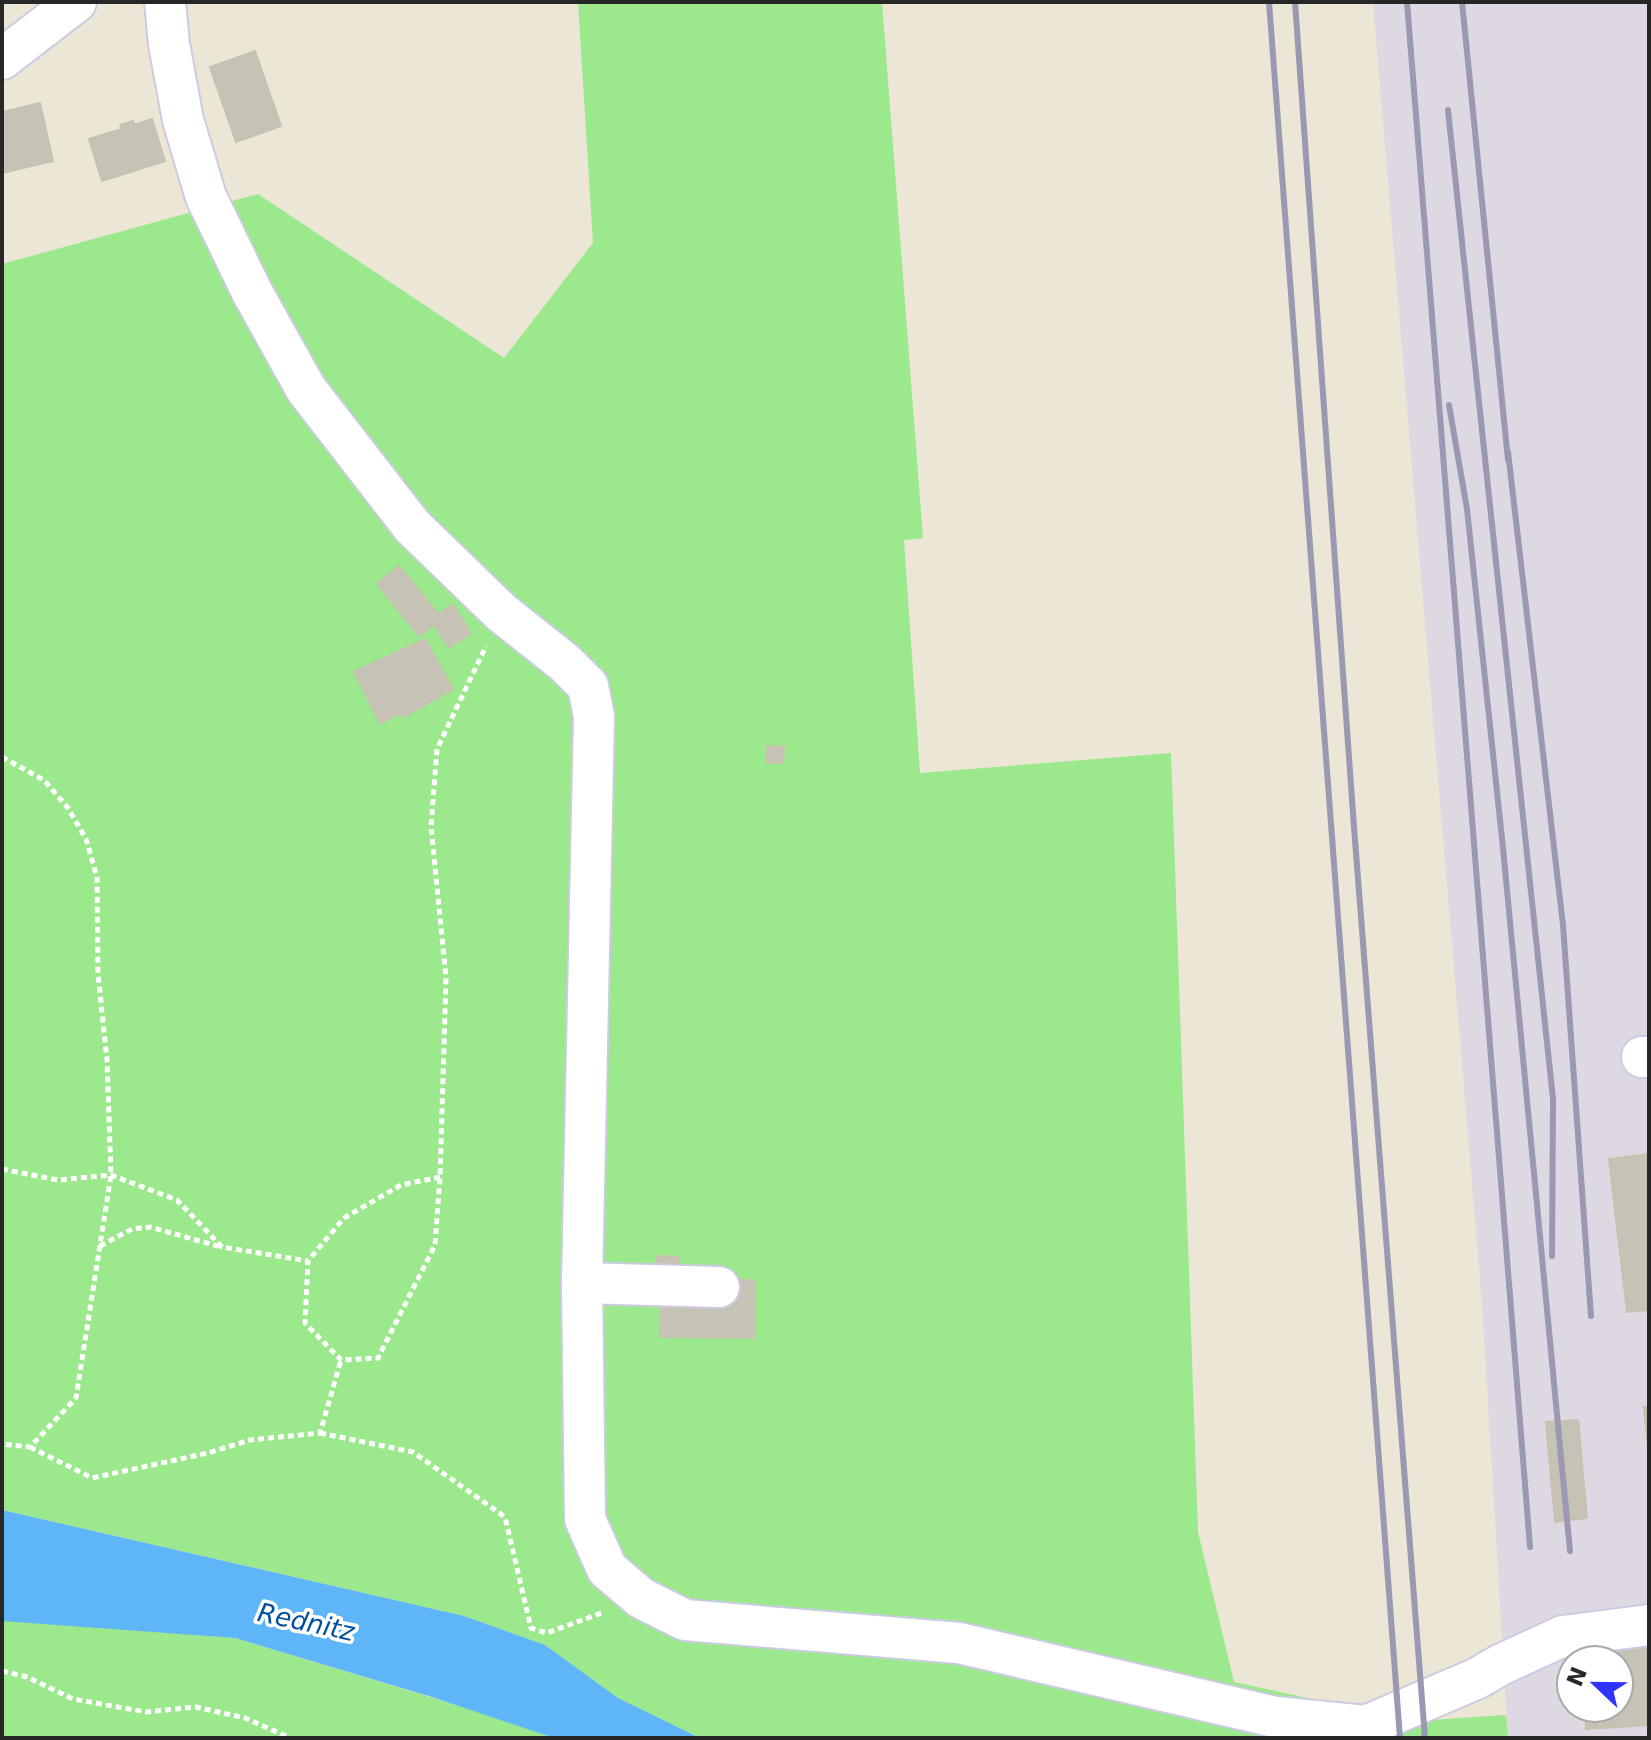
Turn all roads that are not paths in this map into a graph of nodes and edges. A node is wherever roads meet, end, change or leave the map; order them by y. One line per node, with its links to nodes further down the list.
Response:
1 (76, 2): 3 (street)
2 (165, 2): 4 (street)
3 (2, 59)
4 (582, 1283): 5 (street); 7 (street)
5 (719, 1287)
6 (1649, 1625): 7 (street)
7 (1384, 1732)

